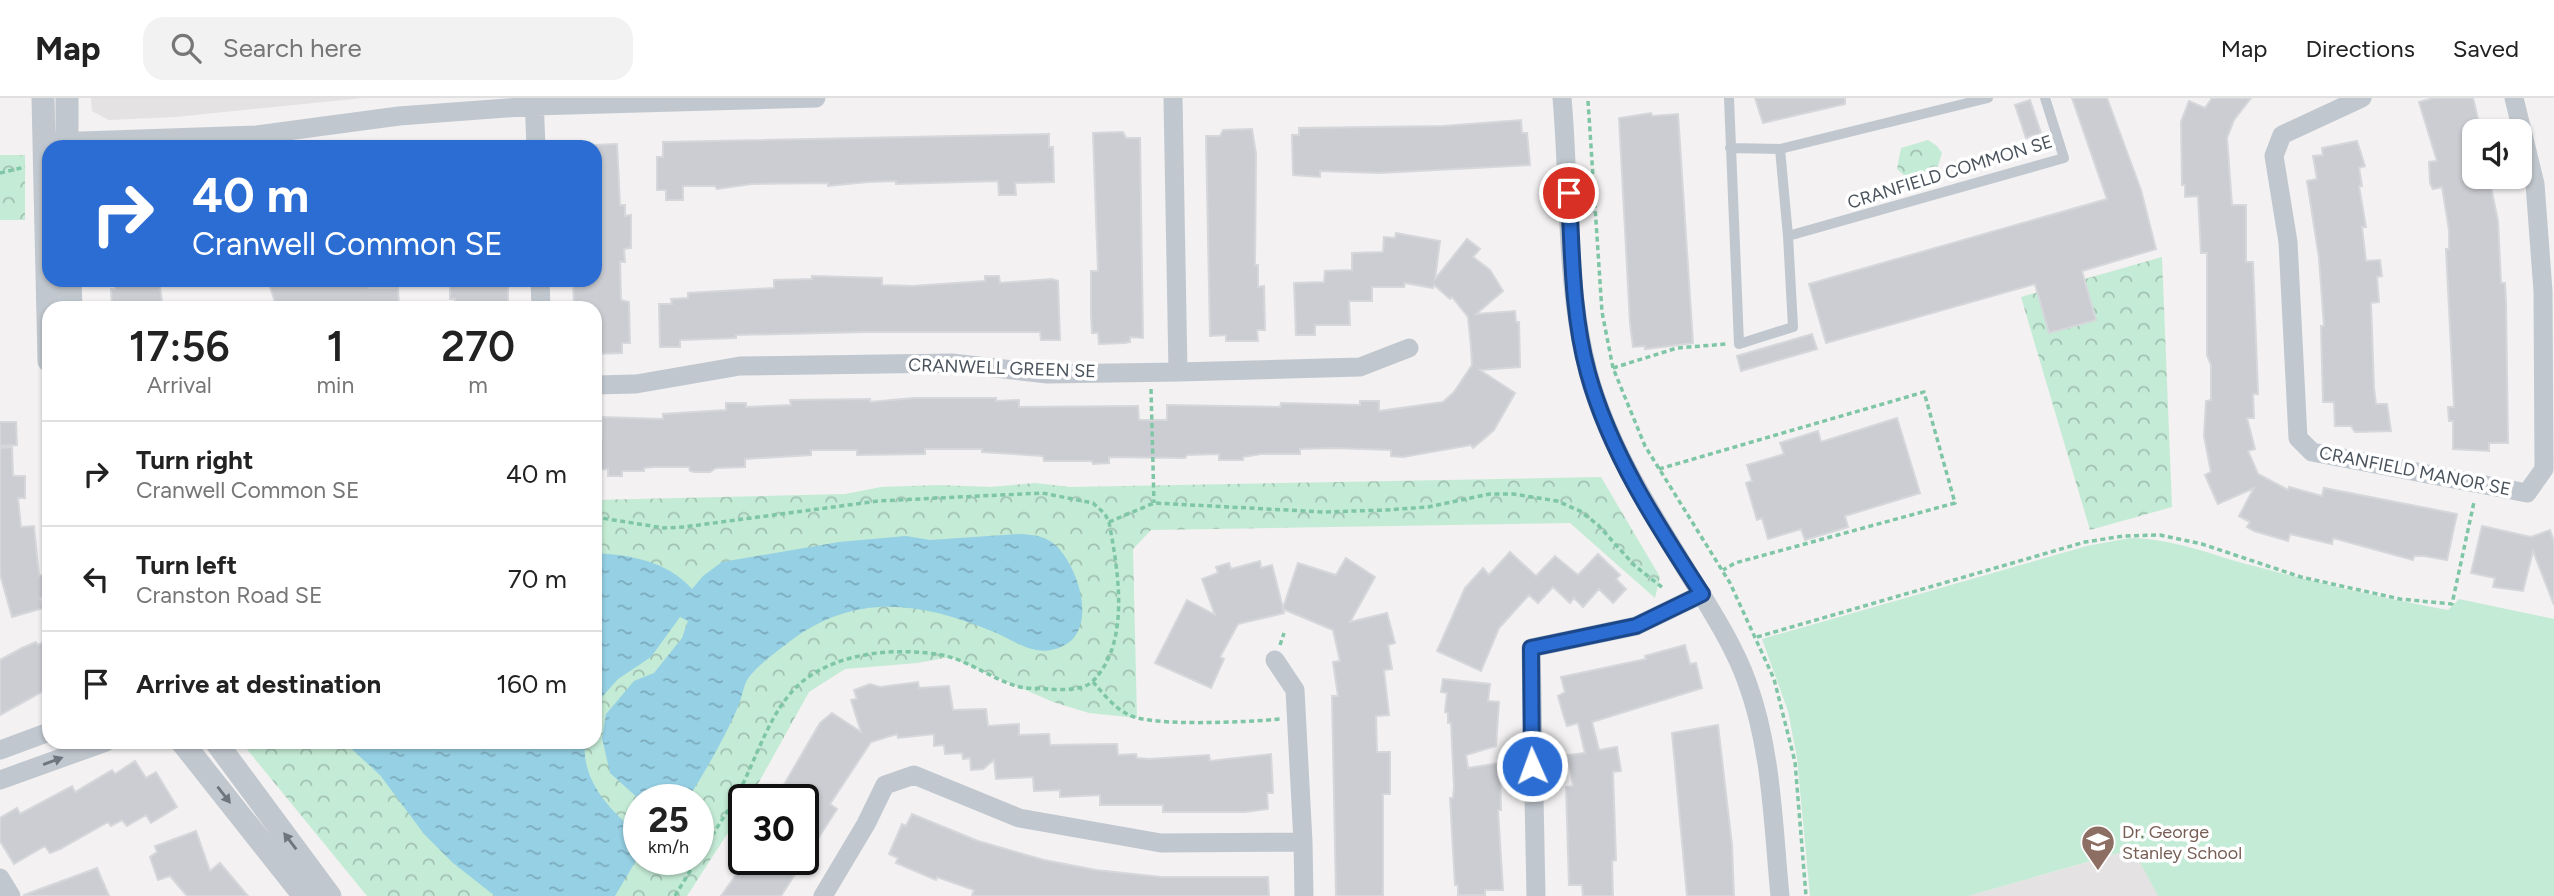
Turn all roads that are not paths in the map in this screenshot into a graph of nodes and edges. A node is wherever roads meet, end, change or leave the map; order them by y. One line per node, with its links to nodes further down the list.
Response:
1 (43, 98): 12 (street)
2 (66, 98): 13 (street)
3 (816, 98): 11 (street)
4 (1173, 98): 20 (street)
5 (1562, 98): 22 (street)
6 (1729, 98): 16 (lane)
7 (1988, 98): 17 (lane)
8 (2045, 98): 18 (lane, CRANFIELD COMMON SE)
9 (2362, 98): 10 (street, CRANFIELD MANOR SE)
10 (2514, 98)
11 (534, 102): 14 (street); 15 (street)
12 (44, 140)
13 (67, 140)
14 (162, 140)
15 (536, 140)
16 (1730, 148): 17 (lane); 18 (lane)
17 (1780, 149): 18 (lane)
18 (1788, 236)
19 (1409, 348): 20 (street, CRANWELL GREEN SE)
20 (1178, 372): 21 (street, CRANWELL GREEN SE)
21 (602, 384)
22 (1702, 594): 37 (street); 38 (street)
23 (1275, 660): 30 (street)
24 (42, 735): 28 (street)
25 (86, 749): 29 (street, one-way to 25)
26 (188, 749): 33 (street, one-way to 33)
27 (221, 749): 34 (street, one-way to 27)
28 (0, 750)
29 (0, 780)
30 (1303, 842): 35 (street); 36 (street)
31 (0, 878): 32 (street)
32 (11, 896)
33 (304, 896)
34 (330, 896)
35 (822, 896)
36 (1304, 896)
37 (1536, 896)
38 (1780, 896)

